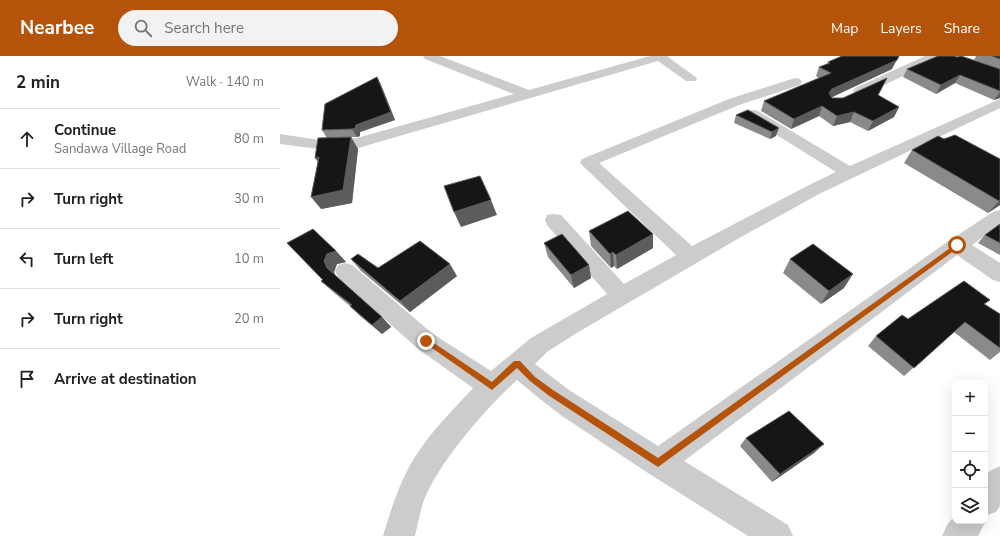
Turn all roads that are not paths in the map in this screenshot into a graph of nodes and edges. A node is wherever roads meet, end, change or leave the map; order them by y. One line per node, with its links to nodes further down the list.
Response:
1 (429, 56): 6 (street)
2 (661, 56): 4 (street); 6 (street)
3 (935, 56): 7 (street)
4 (691, 78)
5 (795, 82): 8 (street)
6 (529, 94): 10 (street)
7 (849, 96)
8 (734, 102): 11 (street); 15 (street)
9 (1000, 103): 11 (street)
10 (280, 139)
11 (849, 173): 15 (street)
12 (1000, 216): 14 (street)
13 (554, 220): 18 (street)
14 (957, 245): 17 (street); 21 (street)
15 (690, 257): 18 (street)
16 (345, 271): 20 (street)
17 (1000, 274)
18 (622, 296): 19 (street)
19 (517, 363): 20 (street); 21 (street)
20 (492, 386): 25 (street)
21 (658, 463): 26 (street)
22 (1000, 481): 23 (street)
23 (988, 497)
24 (968, 524): 27 (street)
25 (399, 536)
26 (777, 536)
27 (958, 536)

